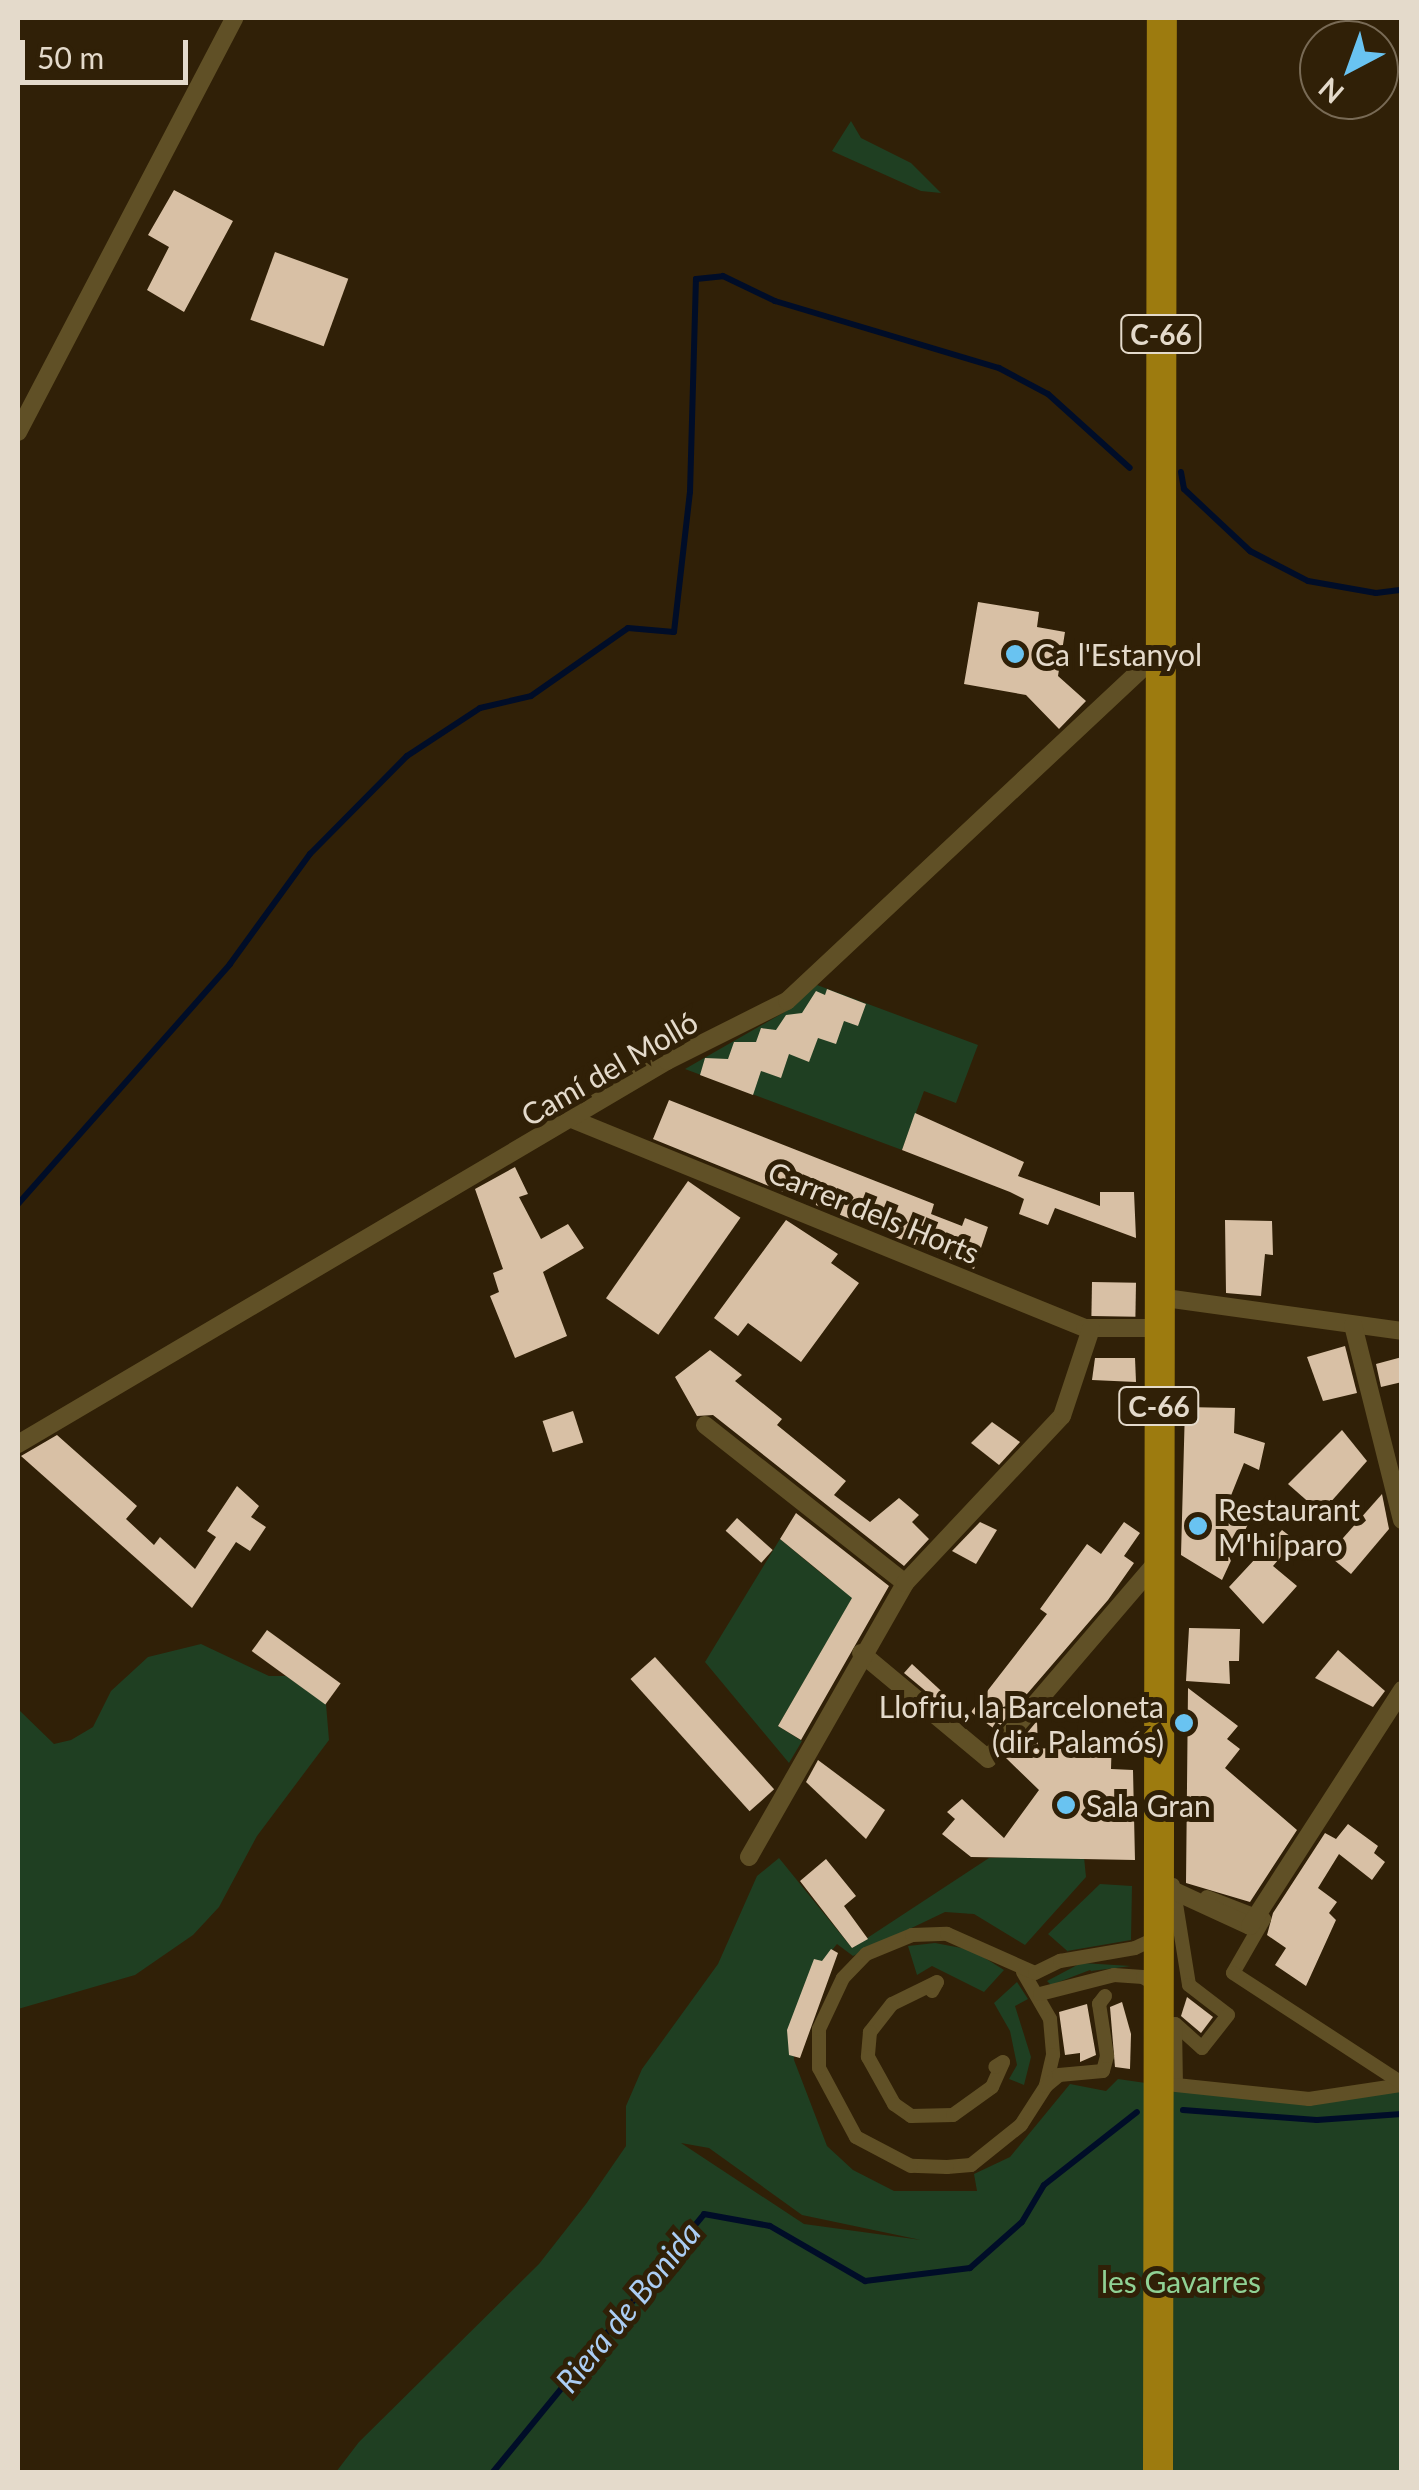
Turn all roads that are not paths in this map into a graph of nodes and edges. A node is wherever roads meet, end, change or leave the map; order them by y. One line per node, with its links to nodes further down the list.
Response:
1 (234, 18): 3 (street)
2 (1162, 18): 4 (main road, C-66)
3 (18, 432)
4 (1162, 650): 5 (street, Camí del Molló); 6 (main road, C-66)
5 (574, 1120): 9 (street, Carrer dels Horts); 12 (street, Camí del Molló)
6 (1158, 1297): 7 (street); 8 (main road, C-66)
7 (1354, 1325): 10 (street); 13 (street)
8 (1158, 1328): 9 (street, Carrer dels Horts); 14 (main road, C-66)
9 (1092, 1329): 15 (street)
10 (1402, 1330)
11 (705, 1425): 15 (street)
12 (18, 1444)
13 (1402, 1520)
14 (1160, 1558): 16 (street); 19 (main road, C-66)
15 (905, 1583): 16 (street)
16 (861, 1653): 18 (street)
17 (1400, 1695): 20 (street)
18 (749, 1858)
19 (1165, 1887): 20 (street); 21 (main road, C-66); 28 (street)
20 (1256, 1917): 28 (street)
21 (1160, 1937): 22 (street); 23 (main road, C-66)
22 (1023, 1972): 25 (street); 29 (street)
23 (1160, 1988): 25 (street); 30 (main road, C-66)
24 (932, 1991): 27 (street)
25 (1040, 1994): 29 (street)
26 (1106, 1996): 29 (street)
27 (995, 2067)
28 (1402, 2084)
29 (1046, 2086)
30 (1158, 2472)

